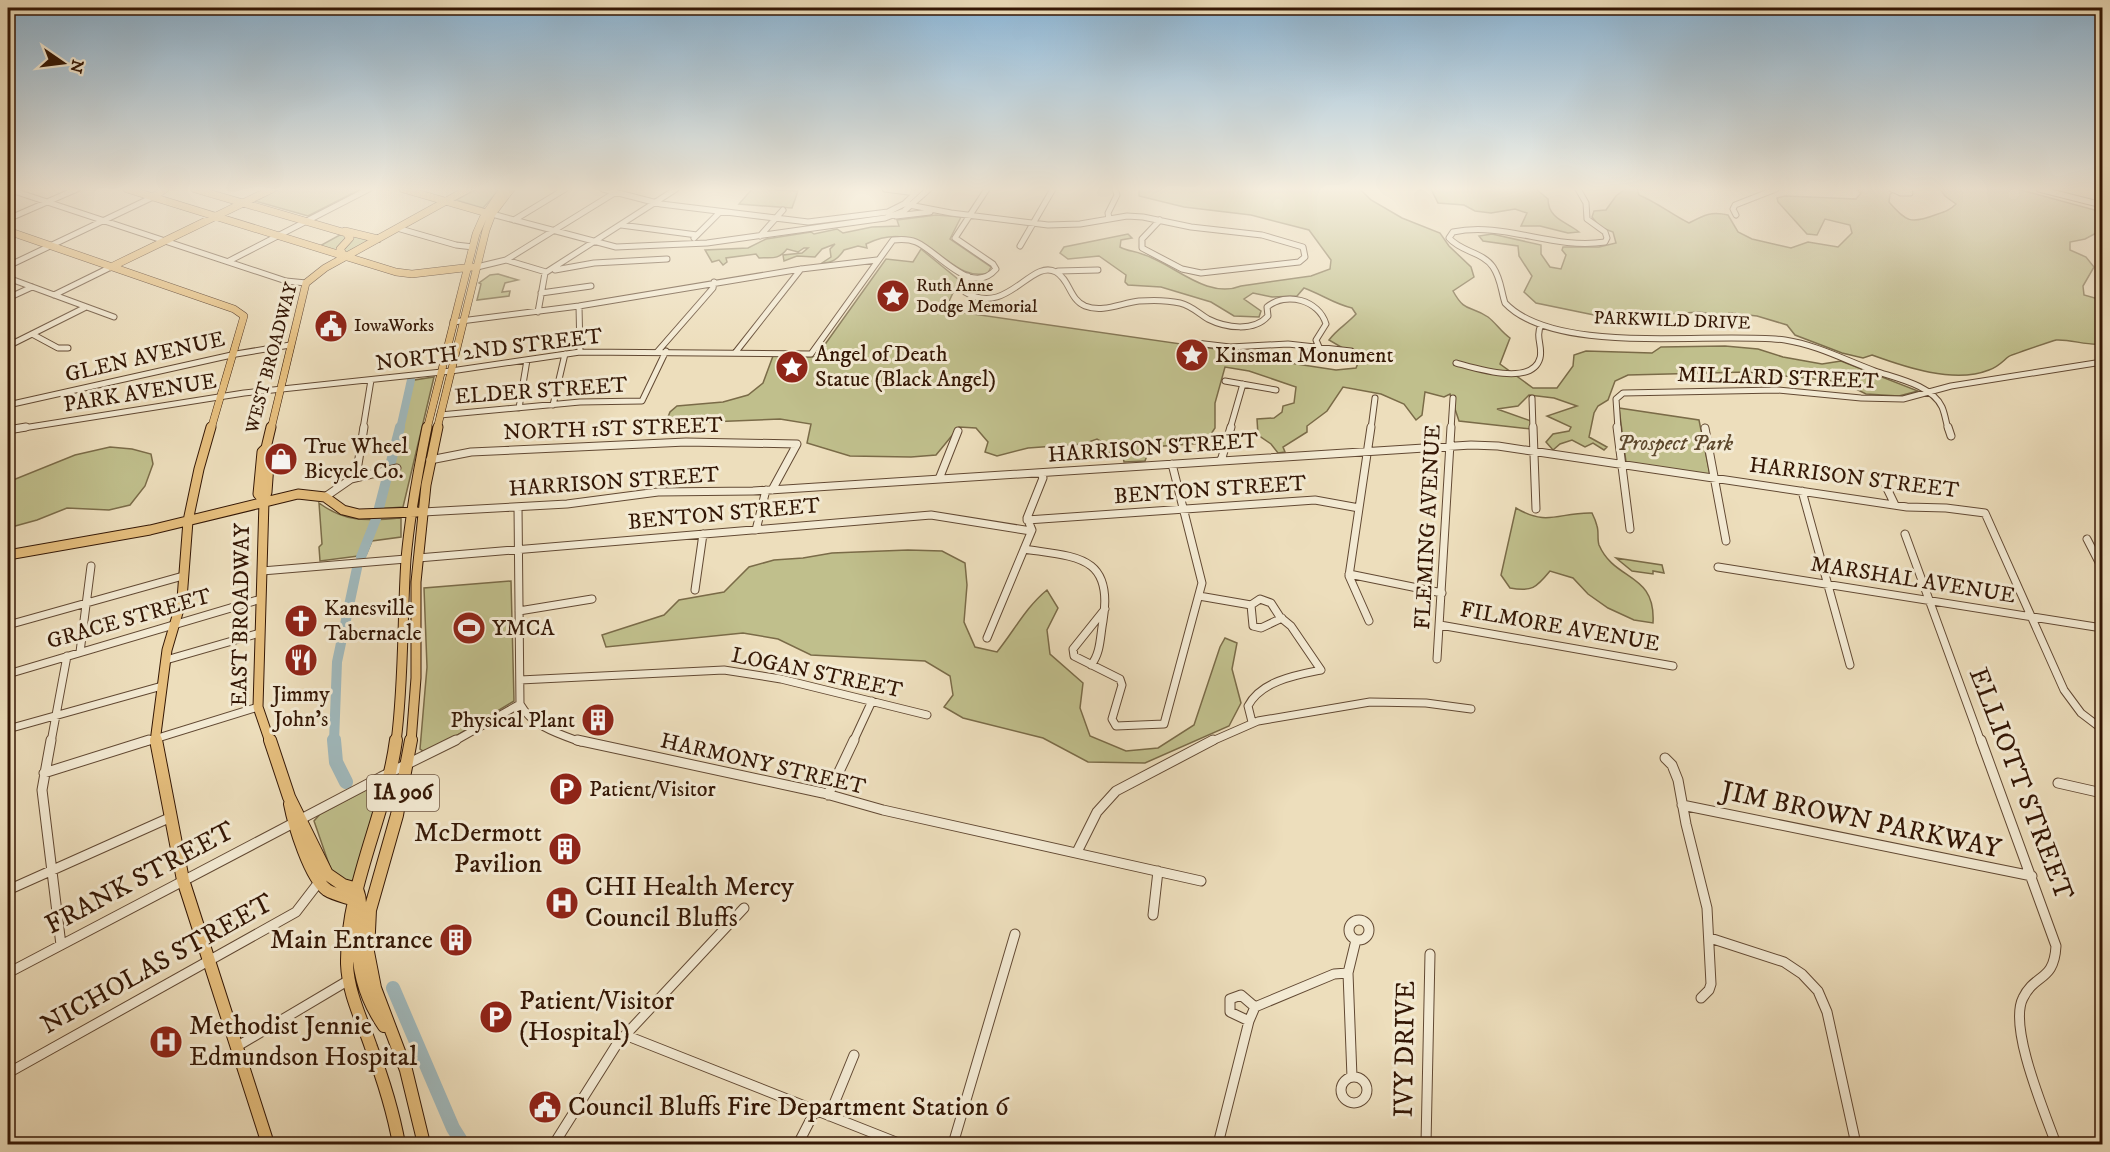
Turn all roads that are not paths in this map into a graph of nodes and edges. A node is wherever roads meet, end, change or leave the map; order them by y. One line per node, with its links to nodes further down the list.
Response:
1 (41, 243): 27 (main road)
2 (57, 243): 27 (street)
3 (161, 243): 37 (main road)
4 (171, 243): 34 (street)
5 (265, 243): 34 (street)
6 (301, 243): 30 (main road)
7 (345, 243): 30 (main road)
8 (346, 243): 31 (main road)
9 (371, 243): 31 (main road, WEST BROADWAY)
10 (448, 243): 29 (street)
11 (475, 243): 29 (main road, IA 906)
12 (483, 243): 38 (main road, IA 906)
13 (534, 243): 32 (street)
14 (593, 243): 42 (street)
15 (597, 243): 26 (street)
16 (699, 243): 26 (street)
17 (890, 243): 35 (street)
18 (916, 243): 44 (street)
19 (961, 243): 44 (street)
20 (1022, 243): 28 (street)
21 (1142, 243): 22 (street)
22 (1293, 243)
23 (1453, 243): 59 (street, PARKWILD DRIVE)
24 (1561, 243): 25 (street, PARKWILD DRIVE)
25 (1591, 243)
26 (688, 244)
27 (50, 246): 36 (street); 37 (main road)
28 (1020, 246)
29 (473, 247): 39 (main road, IA 906)
30 (318, 248): 31 (main road)
31 (345, 257): 39 (main road); 47 (main road, WEST BROADWAY)
32 (506, 260): 38 (street); 42 (street)
33 (667, 260): 42 (street)
34 (229, 261): 47 (street)
35 (878, 261): 40 (street); 70 (street, NORTH 2ND STREET)
36 (8, 266)
37 (111, 267): 51 (street); 72 (main road)
38 (477, 267): 39 (main road); 57 (main road, IA 906)
39 (468, 268): 58 (main road, IA 906)
40 (801, 269): 46 (street); 70 (street)
41 (1098, 270): 43 (street)
42 (549, 271): 50 (street)
43 (1058, 271): 44 (street); 64 (street)
44 (968, 276)
45 (8, 278): 49 (street)
46 (714, 282): 53 (street); 66 (street)
47 (306, 283): 62 (main road, WEST BROADWAY)
48 (591, 286): 50 (street)
49 (32, 287): 51 (street); 52 (street)
50 (541, 293): 55 (street)
51 (54, 295): 54 (street)
52 (8, 298)
53 (579, 306): 55 (street); 69 (street)
54 (86, 307): 56 (street); 60 (street)
55 (538, 312): 57 (street)
56 (114, 317)
57 (463, 321): 58 (street); 76 (main road, IA 906)
58 (453, 322): 77 (main road, IA 906)
59 (1540, 325): 75 (street); 83 (street, PARKWILD DRIVE)
60 (32, 334): 63 (street); 65 (street)
61 (1196, 343): 64 (street)
62 (290, 345): 72 (street, GLEN AVENUE); 81 (main road, WEST BROADWAY)
63 (8, 346)
64 (1319, 347): 68 (street)
65 (68, 348)
66 (658, 351): 67 (street, NORTH 2ND STREET); 69 (street, NORTH 2ND STREET)
67 (666, 351): 70 (street, NORTH 2ND STREET); 89 (street, ELDER STREET)
68 (1351, 351)
69 (580, 352): 71 (street, NORTH 2ND STREET)
70 (735, 352)
71 (565, 354): 73 (street, NORTH 2ND STREET); 89 (street)
72 (233, 355): 84 (main road); 88 (street, GLEN AVENUE)
73 (527, 360): 76 (street, NORTH 2ND STREET); 90 (street)
74 (2103, 362): 83 (street)
75 (1456, 363)
76 (451, 371): 77 (street, NORTH 2ND STREET); 91 (main road, IA 906)
77 (441, 372): 78 (street, NORTH 2ND STREET); 119 (main road, IA 906)
78 (371, 380): 81 (street, NORTH 2ND STREET); 106 (street)
79 (1225, 381): 80 (street)
80 (1243, 384): 82 (street); 100 (street)
81 (279, 390): 84 (street, PARK AVENUE); 112 (main road, WEST BROADWAY)
82 (1276, 390)
83 (1928, 393): 95 (street); 102 (street, MILLARD STREET)
84 (222, 396): 93 (street, PARK AVENUE); 120 (main road)
85 (1375, 398): 97 (street)
86 (1453, 398): 96 (street, FLEMING AVENUE)
87 (1532, 398): 98 (street)
88 (8, 405)
89 (553, 405): 90 (street, ELDER STREET)
90 (519, 408): 91 (street, ELDER STREET)
91 (440, 415): 99 (main road, IA 906)
92 (1705, 428): 107 (street)
93 (8, 430)
94 (958, 431): 108 (street)
95 (1951, 436)
96 (1450, 447): 97 (street, HARRISON STREET); 98 (street, HARRISON STREET); 142 (street, FLEMING AVENUE)
97 (1366, 452): 100 (street, HARRISON STREET); 115 (street)
98 (1535, 452): 102 (street, HARRISON STREET); 117 (street)
99 (430, 460): 109 (street, NORTH 1ST STREET); 118 (main road, IA 906)
100 (1221, 461): 101 (street, HARRISON STREET)
101 (1172, 464): 104 (street, HARRISON STREET); 116 (street)
102 (1622, 465): 107 (street, HARRISON STREET); 122 (street, MILLARD STREET)
103 (397, 468): 106 (street)
104 (1041, 473): 108 (street, HARRISON STREET); 121 (street)
105 (1881, 476): 113 (street)
106 (356, 477): 111 (street)
107 (1714, 478): 110 (street, HARRISON STREET); 128 (street)
108 (939, 479): 109 (street, HARRISON STREET)
109 (769, 490): 114 (street, HARRISON STREET); 123 (street)
110 (1802, 491): 113 (street, HARRISON STREET); 140 (street)
111 (325, 497): 112 (main road); 119 (main road, HARRISON STREET)
112 (264, 501): 120 (main road); 137 (main road, EAST BROADWAY)
113 (1895, 505): 151 (street, HARRISON STREET)
114 (518, 507): 118 (street, HARRISON STREET); 130 (street)
115 (1359, 508): 116 (street, BENTON STREET); 138 (street)
116 (1184, 509): 121 (street, BENTON STREET); 143 (street)
117 (1536, 509)
118 (423, 512): 119 (main road, HARRISON STREET); 132 (main road, IA 906)
119 (412, 513): 133 (main road, IA 906)
120 (188, 520): 131 (main road); 139 (main road)
121 (1027, 520): 124 (street)
122 (1630, 529)
123 (756, 530): 124 (street, BENTON STREET); 125 (street, BENTON STREET)
124 (1031, 531): 129 (street)
125 (703, 534): 130 (street, BENTON STREET); 141 (street)
126 (1905, 534): 146 (street, ELLIOTT STREET)
127 (2087, 539): 136 (street)
128 (1726, 541)
129 (1024, 549): 149 (street); 161 (street)
130 (519, 550): 132 (street, BENTON STREET); 150 (street)
131 (8, 555)
132 (418, 558): 157 (main road, IA 906)
133 (406, 559): 137 (street); 158 (main road, IA 906)
134 (91, 566): 147 (street)
135 (1718, 567): 140 (street, MARSHAL AVENUE)
136 (2103, 568)
137 (262, 571): 145 (main road, EAST BROADWAY)
138 (1349, 574): 142 (street); 153 (street)
139 (183, 576): 147 (street); 155 (main road)
140 (1828, 585): 146 (street, MARSHAL AVENUE); 167 (street)
141 (696, 590)
142 (1442, 593): 156 (street, FLEMING AVENUE)
143 (1199, 596): 148 (street); 166 (street)
144 (592, 599): 150 (street)
145 (261, 600): 155 (street, GRACE STREET); 160 (main road, EAST BROADWAY)
146 (1928, 600): 151 (street, MARSHAL AVENUE); 195 (street, ELLIOTT STREET)
147 (86, 603): 154 (street); 162 (street)
148 (1251, 605): 152 (street); 152 (street)
149 (1105, 609): 166 (street); 166 (street)
150 (519, 611): 170 (street)
151 (2031, 616): 159 (street, MARSHAL AVENUE); 180 (street)
152 (1282, 618): 178 (street)
153 (1370, 621)
154 (8, 625)
155 (176, 625): 162 (street, GRACE STREET); 165 (main road)
156 (1440, 625): 164 (street, FLEMING AVENUE); 168 (street, FILMORE AVENUE)
157 (416, 626): 158 (street); 183 (main road, IA 906)
158 (404, 627): 184 (main road, IA 906)
159 (2103, 628)
160 (260, 633): 165 (street); 174 (main road, EAST BROADWAY)
161 (987, 638)
162 (80, 652): 163 (street, GRACE STREET)
163 (67, 656): 169 (street, GRACE STREET); 177 (street)
164 (1437, 659)
165 (166, 660): 171 (main road)
166 (1090, 665)
167 (1850, 665)
168 (1673, 666)
169 (8, 674)
170 (520, 680): 172 (street, LOGAN STREET); 173 (street)
171 (162, 686): 177 (street); 181 (main road)
172 (872, 701): 176 (street, LOGAN STREET); 188 (street)
173 (520, 704): 183 (street, FRANK STREET); 188 (street, HARMONY STREET)
174 (258, 707): 181 (street); 191 (main road, EAST BROADWAY)
175 (1471, 709): 178 (street)
176 (927, 715)
177 (55, 716): 179 (street); 185 (street)
178 (1252, 722): 192 (street)
179 (8, 729)
180 (2103, 729)
181 (155, 739): 185 (street); 190 (main road)
182 (1665, 758): 189 (street)
183 (408, 763): 184 (street, FRANK STREET); 215 (main road, IA 906)
184 (391, 771): 191 (street, FRANK STREET); 200 (main road, IA 906)
185 (44, 774): 193 (street)
186 (2058, 783): 187 (street)
187 (2103, 793)
188 (828, 795): 192 (street, HARMONY STREET)
189 (1682, 805): 195 (street, JIM BROWN PARKWAY); 204 (street)
190 (169, 818): 193 (street); 196 (main road)
191 (298, 820): 196 (street, FRANK STREET); 198 (main road, EAST BROADWAY); 200 (main road, EAST BROADWAY)
192 (1077, 852): 194 (street, HARMONY STREET)
193 (52, 870): 199 (street); 206 (street)
194 (1158, 871): 197 (street, HARMONY STREET); 202 (street)
195 (2032, 876): 233 (street, ELLIOTT STREET)
196 (183, 880): 206 (street, FRANK STREET); 208 (main road)
197 (1201, 881)
198 (319, 882): 200 (main road); 208 (street, NICHOLAS STREET)
199 (8, 890)
200 (355, 895): 211 (main road, IA 906); 215 (main road)
201 (744, 908): 216 (street)
202 (1153, 915)
203 (1015, 934): 229 (street)
204 (1710, 939): 212 (street); 232 (street)
205 (1356, 940): 210 (street)
206 (61, 945): 209 (street, FRANK STREET)
207 (1430, 954): 231 (street, IVY DRIVE)
208 (209, 961): 217 (main road); 219 (street, NICHOLAS STREET)
209 (8, 973)
210 (1348, 973): 213 (street); 220 (street)
211 (349, 980): 217 (street); 224 (main road, IA 906)
212 (1701, 998)
213 (1255, 1007): 214 (street); 214 (street)
214 (1249, 1021): 230 (street)
215 (391, 1035): 225 (main road, IA 906)
216 (625, 1035): 221 (street); 226 (street)
217 (236, 1047): 223 (main road)
218 (854, 1056): 222 (street)
219 (8, 1073)
220 (1352, 1077)
221 (815, 1111): 222 (street); 227 (street)
222 (829, 1116): 228 (street)
223 (268, 1144)
224 (399, 1144)
225 (424, 1144)
226 (554, 1144)
227 (798, 1144)
228 (901, 1144)
229 (953, 1144)
230 (1218, 1144)
231 (1426, 1144)
232 (1856, 1144)
233 (2056, 1144)

